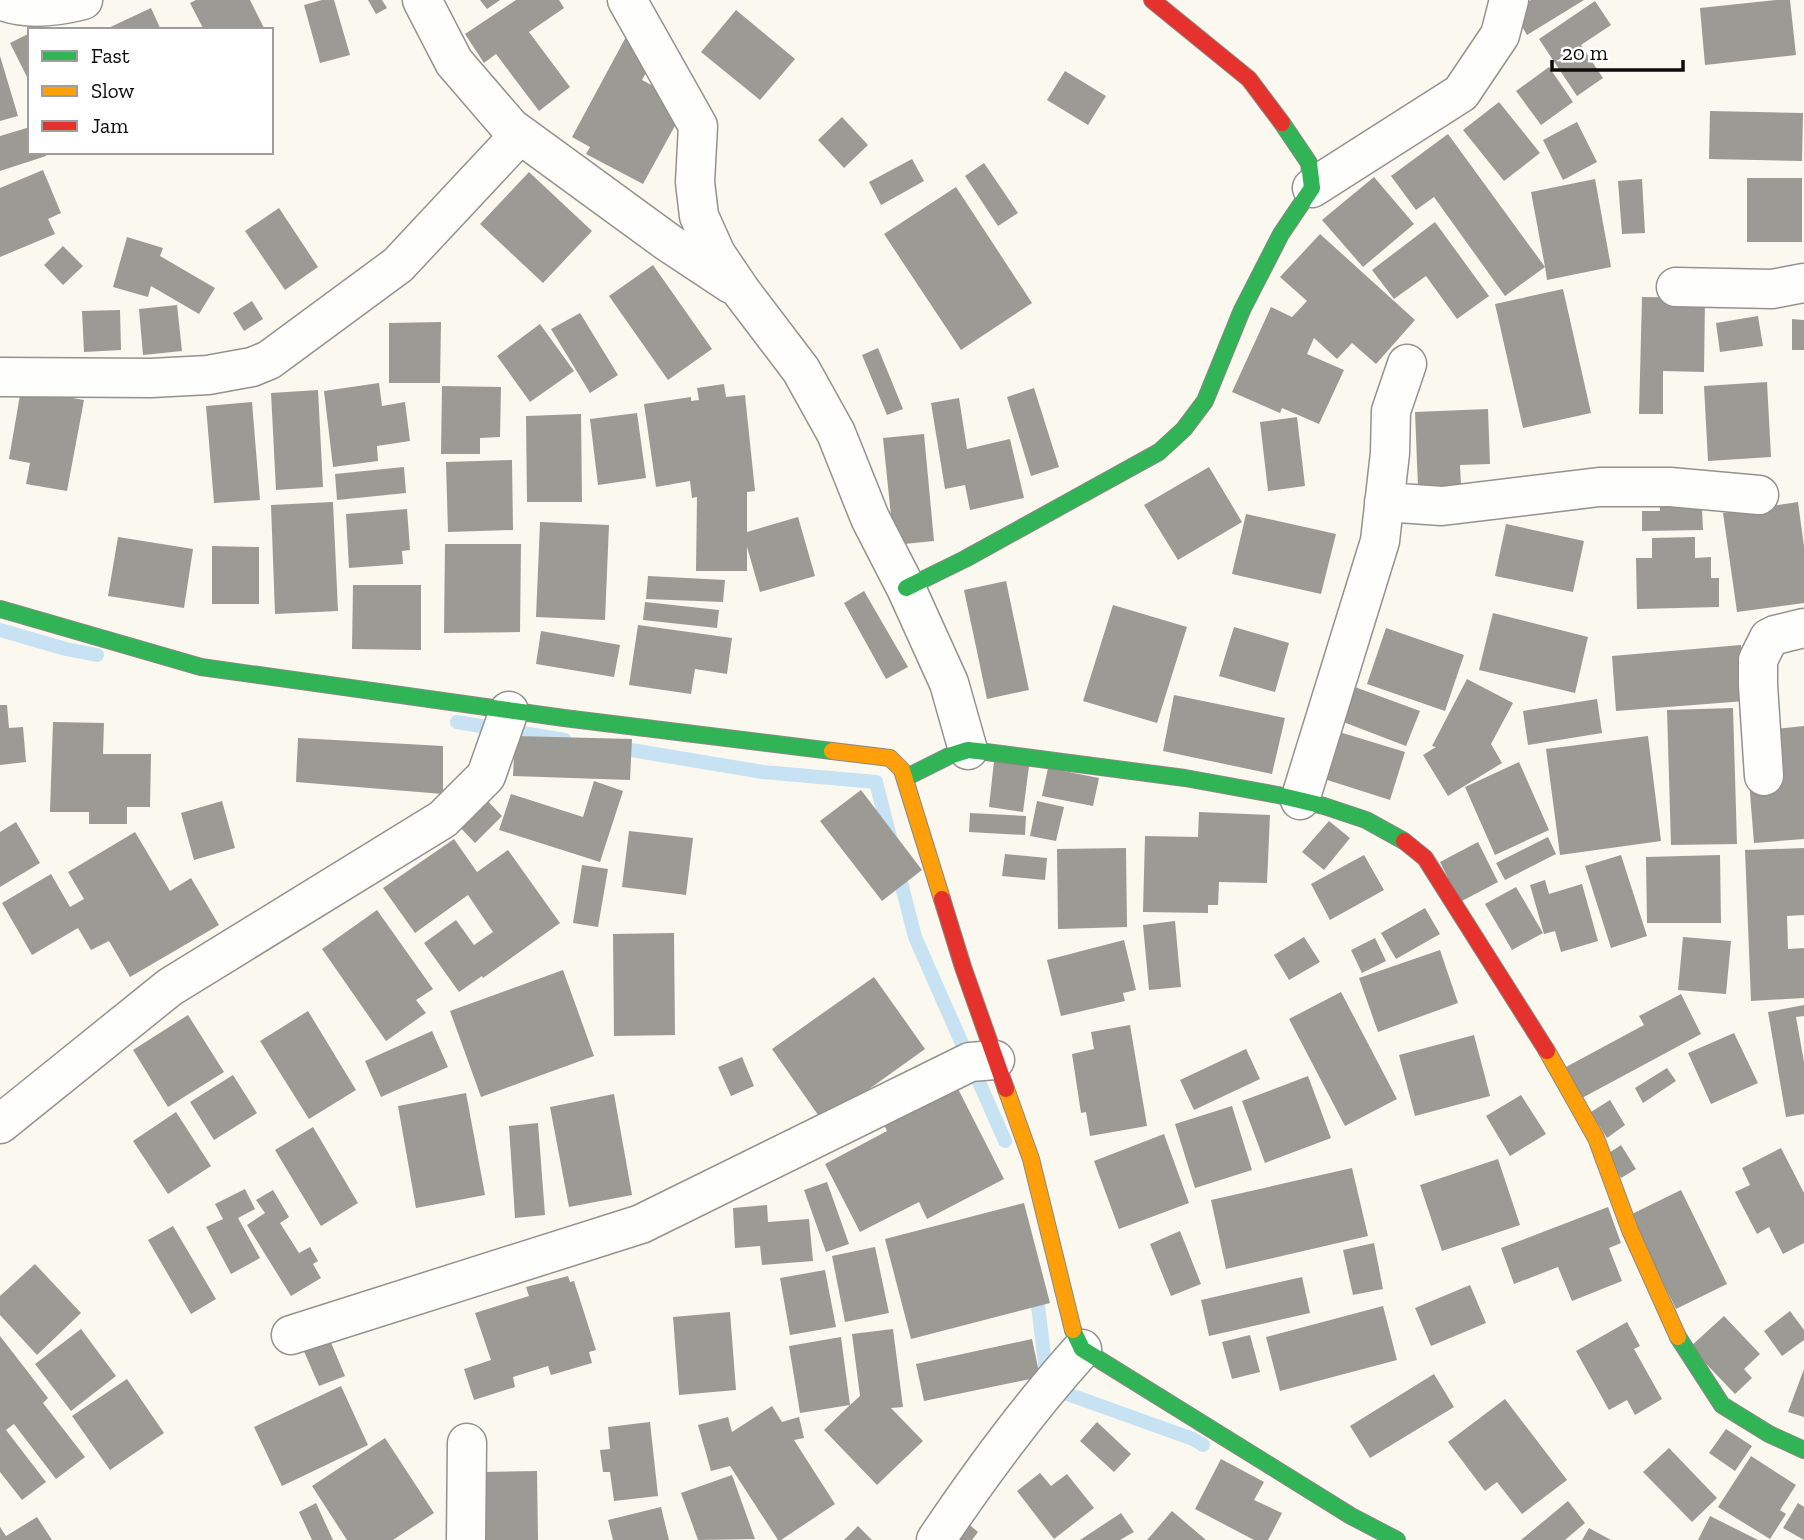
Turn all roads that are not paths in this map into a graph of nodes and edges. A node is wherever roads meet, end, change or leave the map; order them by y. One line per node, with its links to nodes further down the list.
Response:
1 (0, 0): 2 (street)
2 (83, 0)
3 (422, 0): 7 (street)
4 (627, 0): 11 (street)
5 (1152, 0): 8 (street)
6 (1509, 0): 8 (street)
7 (510, 127): 11 (street); 13 (street)
8 (1312, 188): 16 (street)
9 (1804, 283): 10 (street)
10 (1676, 287)
11 (741, 291): 16 (street)
12 (1407, 364): 15 (street)
13 (0, 377)
14 (1759, 495): 15 (street)
15 (1384, 502): 23 (street)
16 (906, 588): 20 (street)
17 (0, 609): 19 (street)
18 (1804, 628): 21 (street)
19 (509, 711): 22 (street); 25 (street)
20 (968, 750): 22 (street); 23 (street)
21 (1765, 776)
22 (905, 778): 24 (street)
23 (1300, 800): 29 (street)
24 (995, 1060): 26 (street); 27 (street)
25 (0, 1124)
26 (291, 1335)
27 (1082, 1349): 31 (street); 32 (street)
28 (467, 1443): 30 (street)
29 (1804, 1450)
30 (466, 1540)
31 (936, 1540)
32 (1397, 1540)

